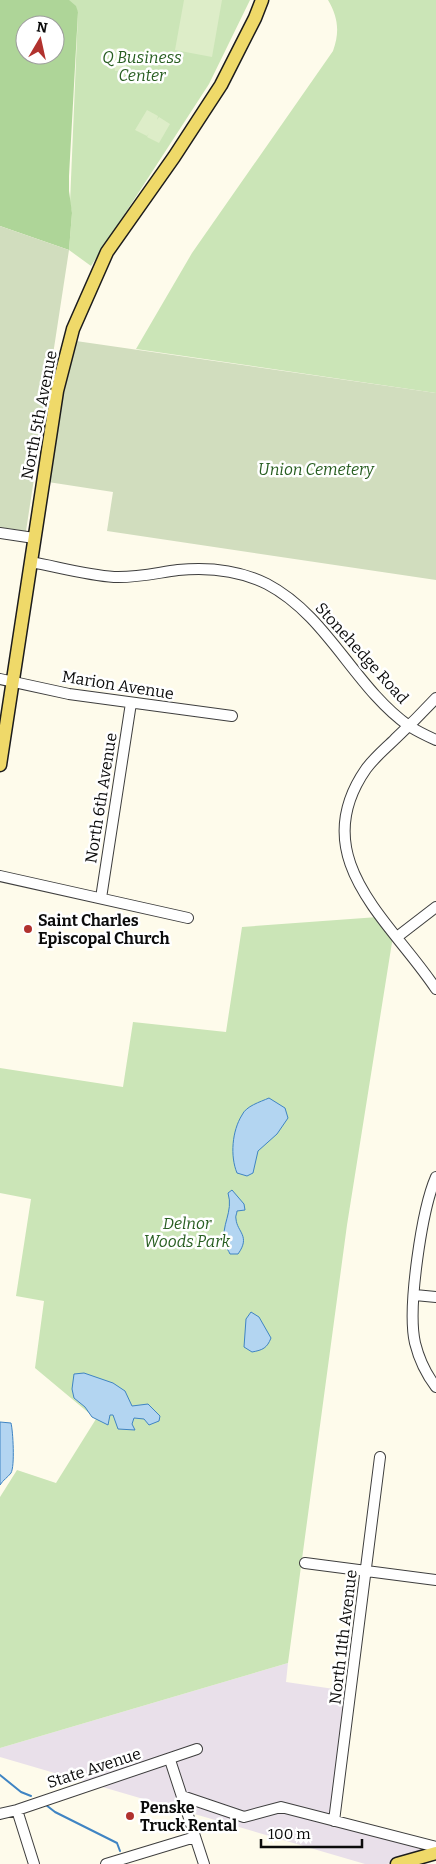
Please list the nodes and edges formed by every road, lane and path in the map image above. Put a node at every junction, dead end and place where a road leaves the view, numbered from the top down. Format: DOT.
graph roads {
  1 [pos="262,0"];
  2 [pos="0,533"];
  3 [pos="34,538"];
  4 [pos="31,562"];
  5 [pos="0,679"];
  6 [pos="13,681"];
  7 [pos="436,698"];
  8 [pos="131,703"];
  9 [pos="232,716"];
  10 [pos="409,726"];
  11 [pos="436,740"];
  12 [pos="0,765"];
  13 [pos="0,876"];
  14 [pos="101,898"];
  15 [pos="436,907"];
  16 [pos="188,918"];
  17 [pos="397,937"];
  18 [pos="436,989"];
  19 [pos="436,1176"];
  20 [pos="415,1295"];
  21 [pos="436,1296"];
  22 [pos="436,1388"];
  23 [pos="380,1457"];
  24 [pos="306,1564"];
  25 [pos="366,1571"];
  26 [pos="436,1580"];
  27 [pos="197,1749"];
  28 [pos="170,1760"];
  29 [pos="182,1796"];
  30 [pos="17,1810"];
  31 [pos="0,1814"];
  32 [pos="334,1821"];
  33 [pos="195,1837"];
  34 [pos="436,1847"];
  35 [pos="436,1853"];
  36 [pos="113,1863"];
  37 [pos="34,1864"];
  38 [pos="204,1864"];
  39 [pos="397,1864"];
  1 -- 3 [label="main road, North 5th Avenue"];
  2 -- 3 [label="street"];
  3 -- 4 [label="main road, North 5th Avenue"];
  4 -- 6 [label="main road, North 5th Avenue"];
  4 -- 10 [label="street, Stonehedge Road"];
  5 -- 6 [label="street, Marion Avenue"];
  6 -- 8 [label="street, Marion Avenue"];
  6 -- 12 [label="main road, North 5th Avenue"];
  7 -- 10 [label="street"];
  8 -- 9 [label="street, Marion Avenue"];
  8 -- 14 [label="street, North 6th Avenue"];
  10 -- 11 [label="street, Stonehedge Road"];
  10 -- 17 [label="street"];
  13 -- 14 [label="street"];
  14 -- 16 [label="street"];
  15 -- 17 [label="street"];
  17 -- 18 [label="street"];
  19 -- 20 [label="street"];
  20 -- 21 [label="street"];
  20 -- 22 [label="street"];
  23 -- 25 [label="street, North 11th Avenue"];
  24 -- 25 [label="street"];
  25 -- 26 [label="street"];
  25 -- 32 [label="street, North 11th Avenue"];
  27 -- 28 [label="street, State Avenue"];
  28 -- 29 [label="street"];
  28 -- 30 [label="street, State Avenue"];
  29 -- 32 [label="street"];
  29 -- 33 [label="street"];
  30 -- 31 [label="street, State Avenue"];
  30 -- 37 [label="street"];
  32 -- 34 [label="street"];
  33 -- 36 [label="street"];
  33 -- 38 [label="street"];
  35 -- 39 [label="main road"];
}
